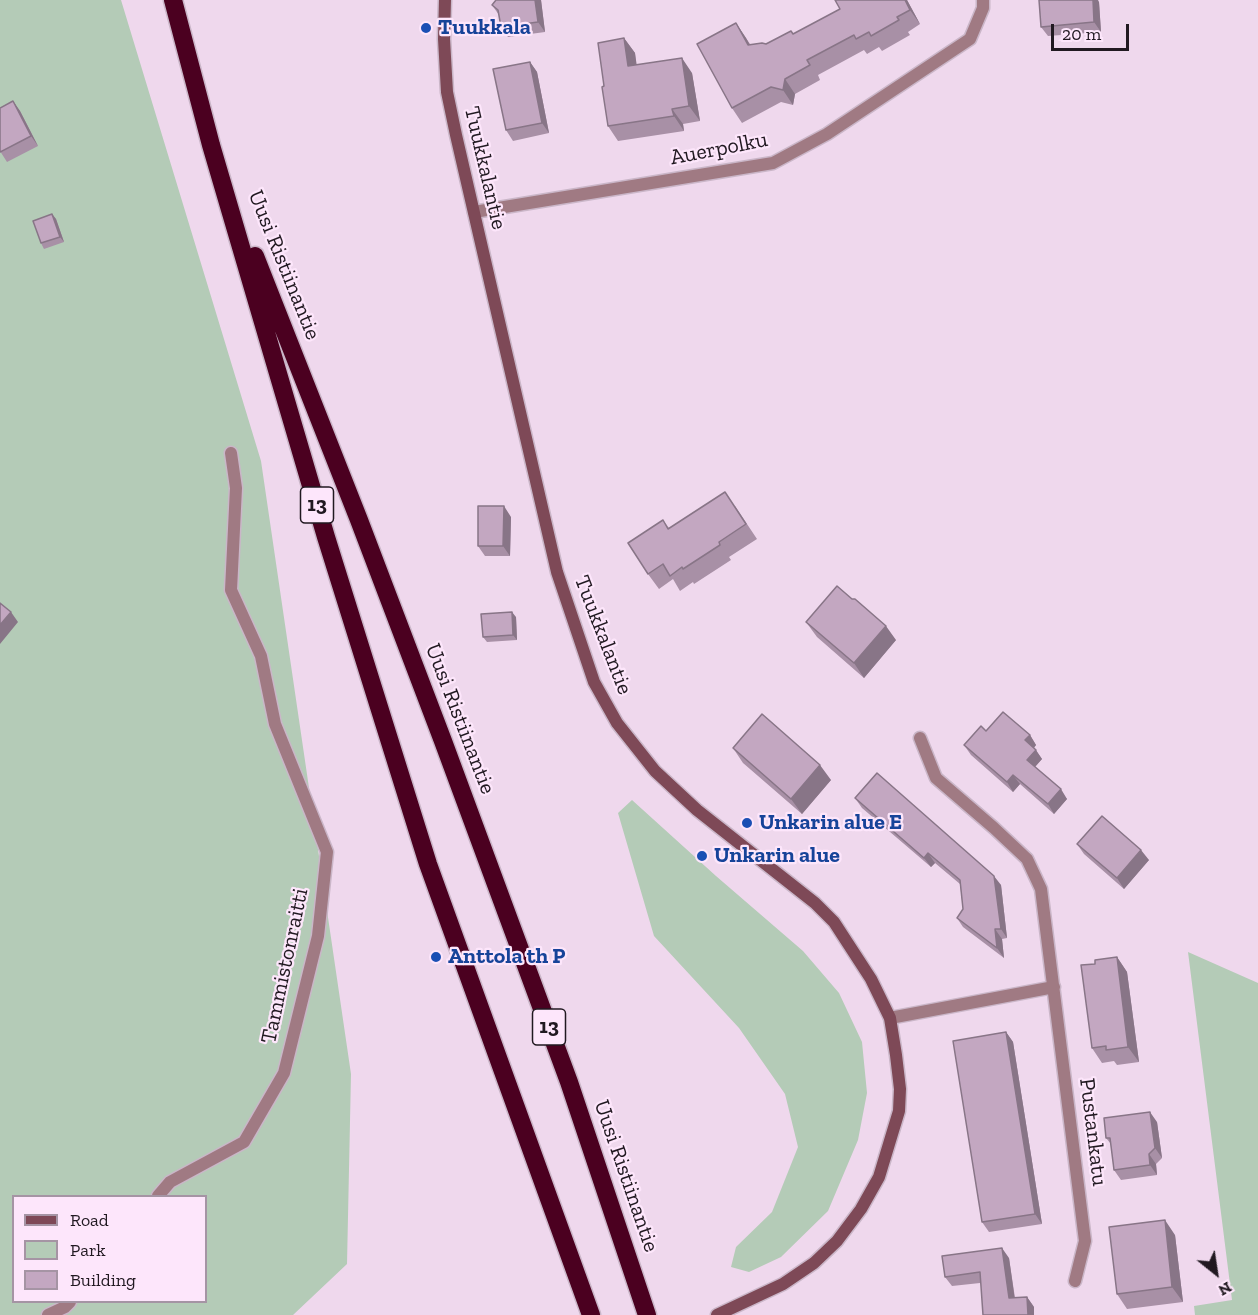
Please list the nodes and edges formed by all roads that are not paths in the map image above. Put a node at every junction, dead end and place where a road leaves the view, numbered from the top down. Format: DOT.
graph roads {
  1 [pos="173,0"];
  2 [pos="445,0"];
  3 [pos="983,0"];
  4 [pos="211,145"];
  5 [pos="474,212"];
  6 [pos="231,453"];
  7 [pos="920,738"];
  8 [pos="1054,987"];
  9 [pos="890,1018"];
  10 [pos="160,1195"];
  11 [pos="1075,1281"];
  12 [pos="69,1303"];
  13 [pos="48,1315"];
  14 [pos="591,1315"];
  15 [pos="647,1315"];
  16 [pos="717,1315"];
  1 -- 4 [label="highway, Uusi Ristiinantie / 13"];
  2 -- 5 [label="street, Tuukkalantie"];
  3 -- 5 [label="street, Auerpolku"];
  4 -- 14 [label="highway, Uusi Ristiinantie / 13"];
  4 -- 15 [label="highway, Uusi Ristiinantie / 13"];
  5 -- 9 [label="street, Tuukkalantie"];
  6 -- 10 [label="street, Tammistonraitti"];
  7 -- 8 [label="street, Pustankatu"];
  8 -- 9 [label="street"];
  8 -- 11 [label="street, Pustankatu"];
  9 -- 16 [label="street, Tuukkalantie"];
  12 -- 13 [label="street"];
}
